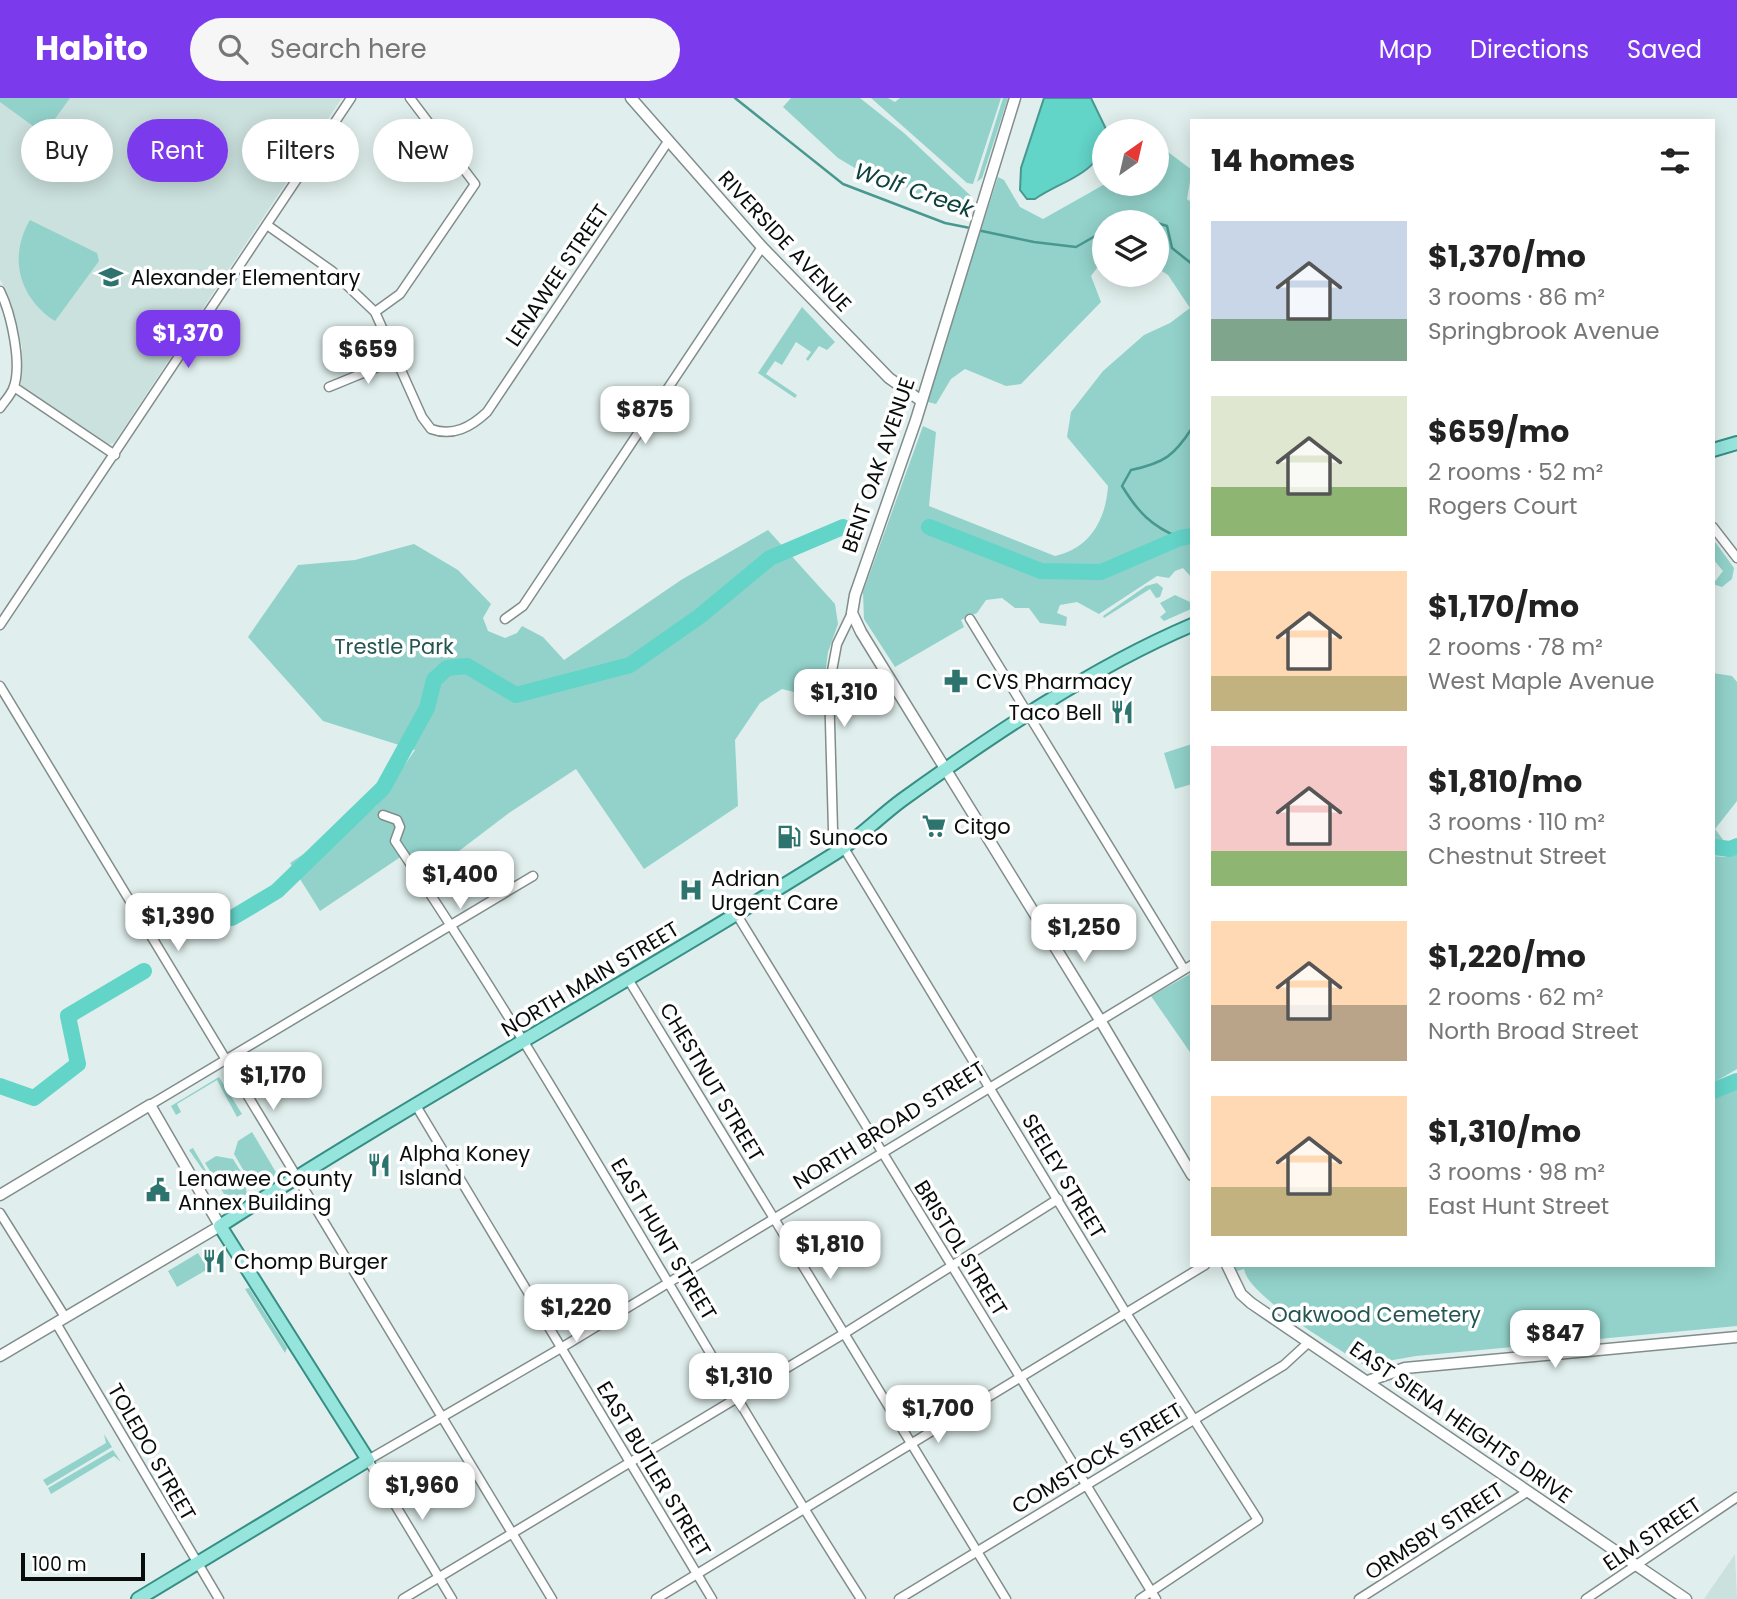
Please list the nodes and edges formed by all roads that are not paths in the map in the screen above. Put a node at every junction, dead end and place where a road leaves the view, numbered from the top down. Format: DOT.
graph roads {
  1 [pos="351,98"];
  2 [pos="410,98"];
  3 [pos="631,98"];
  4 [pos="1015,98"];
  5 [pos="667,143"];
  6 [pos="267,225"];
  7 [pos="762,247"];
  8 [pos="0,291"];
  9 [pos="376,312"];
  10 [pos="395,359"];
  11 [pos="14,387"];
  12 [pos="329,387"];
  13 [pos="920,400"];
  14 [pos="0,408"];
  15 [pos="1737,443"];
  16 [pos="1715,449"];
  17 [pos="115,456"];
  18 [pos="1715,530"];
  19 [pos="1737,558"];
  20 [pos="852,613"];
  21 [pos="505,619"];
  22 [pos="970,619"];
  23 [pos="0,625"];
  24 [pos="1190,626"];
  25 [pos="0,686"];
  26 [pos="1029,716"];
  27 [pos="946,770"];
  28 [pos="383,815"];
  29 [pos="844,848"];
  30 [pos="533,876"];
  31 [pos="737,915"];
  32 [pos="451,924"];
  33 [pos="1188,967"];
  34 [pos="628,979"];
  35 [pos="1100,1020"];
  36 [pos="524,1041"];
  37 [pos="227,1060"];
  38 [pos="989,1086"];
  39 [pos="415,1104"];
  40 [pos="150,1105"];
  41 [pos="881,1152"];
  42 [pos="1190,1172"];
  43 [pos="295,1178"];
  44 [pos="0,1195"];
  45 [pos="1058,1199"];
  46 [pos="0,1213"];
  47 [pos="774,1219"];
  48 [pos="220,1226"];
  49 [pos="952,1266"];
  50 [pos="1202,1267"];
  51 [pos="1228,1267"];
  52 [pos="669,1281"];
  53 [pos="1126,1312"];
  54 [pos="60,1320"];
  55 [pos="845,1333"];
  56 [pos="1737,1337"];
  57 [pos="1309,1342"];
  58 [pos="561,1348"];
  59 [pos="0,1356"];
  60 [pos="1021,1378"];
  61 [pos="1368,1381"];
  62 [pos="736,1397"];
  63 [pos="441,1418"];
  64 [pos="1194,1420"];
  65 [pos="912,1444"];
  66 [pos="368,1460"];
  67 [pos="628,1461"];
  68 [pos="1087,1484"];
  69 [pos="1527,1492"];
  70 [pos="1737,1497"];
  71 [pos="804,1509"];
  72 [pos="511,1534"];
  73 [pos="977,1551"];
  74 [pos="197,1563"];
  75 [pos="1636,1565"];
  76 [pos="697,1575"];
  77 [pos="439,1577"];
  78 [pos="1154,1596"];
  79 [pos="138,1599"];
  80 [pos="219,1599"];
  81 [pos="403,1599"];
  82 [pos="452,1599"];
  83 [pos="552,1599"];
  84 [pos="656,1599"];
  85 [pos="712,1599"];
  86 [pos="861,1599"];
  87 [pos="899,1599"];
  88 [pos="1006,1599"];
  89 [pos="1140,1599"];
  90 [pos="1359,1599"];
  91 [pos="1586,1599"];
  92 [pos="1686,1599"];
  1 -- 6 [label="street"];
  2 -- 9 [label="street"];
  3 -- 5 [label="street, RIVERSIDE AVENUE"];
  4 -- 13 [label="street, BENT OAK AVENUE"];
  5 -- 7 [label="street, RIVERSIDE AVENUE"];
  5 -- 10 [label="street, LENAWEE STREET"];
  6 -- 9 [label="street"];
  6 -- 17 [label="street"];
  7 -- 13 [label="street, RIVERSIDE AVENUE"];
  7 -- 21 [label="street"];
  8 -- 11 [label="street"];
  9 -- 10 [label="street"];
  10 -- 12 [label="street"];
  11 -- 14 [label="street"];
  11 -- 17 [label="street"];
  13 -- 20 [label="street, BENT OAK AVENUE"];
  15 -- 16 [label="main road"];
  17 -- 23 [label="street"];
  18 -- 19 [label="street"];
  20 -- 27 [label="street"];
  20 -- 29 [label="street, BENT OAK AVENUE"];
  22 -- 26 [label="street"];
  24 -- 26 [label="main road, NORTH MAIN STREET"];
  25 -- 37 [label="street"];
  26 -- 27 [label="main road, NORTH MAIN STREET"];
  26 -- 33 [label="street"];
  27 -- 29 [label="main road, NORTH MAIN STREET"];
  27 -- 35 [label="street"];
  28 -- 32 [label="street, EAST HUNT STREET"];
  29 -- 31 [label="main road, NORTH MAIN STREET"];
  29 -- 38 [label="street, SEELEY STREET"];
  30 -- 32 [label="street"];
  31 -- 34 [label="main road, NORTH MAIN STREET"];
  31 -- 41 [label="street, BRISTOL STREET"];
  32 -- 36 [label="street, EAST HUNT STREET"];
  32 -- 37 [label="street"];
  33 -- 35 [label="street, NORTH BROAD STREET"];
  34 -- 36 [label="main road, NORTH MAIN STREET"];
  34 -- 47 [label="street, CHESTNUT STREET"];
  35 -- 38 [label="street, NORTH BROAD STREET"];
  35 -- 42 [label="street"];
  36 -- 39 [label="main road, NORTH MAIN STREET"];
  36 -- 52 [label="street, EAST HUNT STREET"];
  37 -- 40 [label="street"];
  37 -- 43 [label="street"];
  38 -- 41 [label="street, NORTH BROAD STREET"];
  38 -- 45 [label="street, SEELEY STREET"];
  39 -- 43 [label="main road, NORTH MAIN STREET"];
  39 -- 58 [label="street, EAST BUTLER STREET"];
  40 -- 44 [label="street"];
  40 -- 48 [label="street"];
  41 -- 47 [label="street, NORTH BROAD STREET"];
  41 -- 49 [label="street, BRISTOL STREET"];
  43 -- 48 [label="main road, NORTH MAIN STREET"];
  43 -- 63 [label="street"];
  45 -- 49 [label="street"];
  45 -- 53 [label="street, SEELEY STREET"];
  46 -- 54 [label="street, TOLEDO STREET"];
  47 -- 52 [label="street, NORTH BROAD STREET"];
  47 -- 55 [label="street, CHESTNUT STREET"];
  48 -- 54 [label="street, NORTH MAIN STREET"];
  48 -- 66 [label="main road"];
  49 -- 55 [label="street"];
  49 -- 60 [label="street, BRISTOL STREET"];
  50 -- 53 [label="street"];
  51 -- 57 [label="street, EAST SIENA HEIGHTS DRIVE"];
  52 -- 58 [label="street, NORTH BROAD STREET"];
  52 -- 62 [label="street, EAST HUNT STREET"];
  53 -- 60 [label="street"];
  53 -- 64 [label="street, SEELEY STREET"];
  54 -- 59 [label="street, NORTH MAIN STREET"];
  54 -- 74 [label="street, TOLEDO STREET"];
  55 -- 62 [label="street"];
  55 -- 65 [label="street, CHESTNUT STREET"];
  56 -- 61 [label="street"];
  57 -- 61 [label="street, EAST SIENA HEIGHTS DRIVE"];
  57 -- 64 [label="street, COMSTOCK STREET"];
  58 -- 63 [label="street, NORTH BROAD STREET"];
  58 -- 67 [label="street, EAST BUTLER STREET"];
  60 -- 65 [label="street"];
  60 -- 68 [label="street, BRISTOL STREET"];
  61 -- 69 [label="street, EAST SIENA HEIGHTS DRIVE"];
  62 -- 67 [label="street"];
  62 -- 71 [label="street, EAST HUNT STREET"];
  63 -- 66 [label="street, NORTH BROAD STREET"];
  63 -- 72 [label="street"];
  64 -- 68 [label="street, COMSTOCK STREET"];
  64 -- 78 [label="street, SEELEY STREET"];
  65 -- 71 [label="street"];
  65 -- 73 [label="street, CHESTNUT STREET"];
  66 -- 74 [label="main road, NORTH BROAD STREET"];
  66 -- 77 [label="street"];
  67 -- 72 [label="street"];
  67 -- 76 [label="street, EAST BUTLER STREET"];
  68 -- 73 [label="street, COMSTOCK STREET"];
  68 -- 78 [label="street, BRISTOL STREET"];
  69 -- 75 [label="street, EAST SIENA HEIGHTS DRIVE"];
  69 -- 90 [label="street, ORMSBY STREET"];
  70 -- 75 [label="street, ELM STREET"];
  71 -- 76 [label="street"];
  71 -- 86 [label="street, EAST HUNT STREET"];
  72 -- 77 [label="street"];
  72 -- 83 [label="street"];
  73 -- 87 [label="street, COMSTOCK STREET"];
  73 -- 88 [label="street, CHESTNUT STREET"];
  74 -- 79 [label="main road, NORTH BROAD STREET"];
  74 -- 80 [label="street, TOLEDO STREET"];
  75 -- 91 [label="street, ELM STREET"];
  75 -- 92 [label="street, EAST SIENA HEIGHTS DRIVE"];
  76 -- 84 [label="street"];
  76 -- 85 [label="street, EAST BUTLER STREET"];
  77 -- 81 [label="street"];
  77 -- 82 [label="street"];
  78 -- 89 [label="street"];
}
